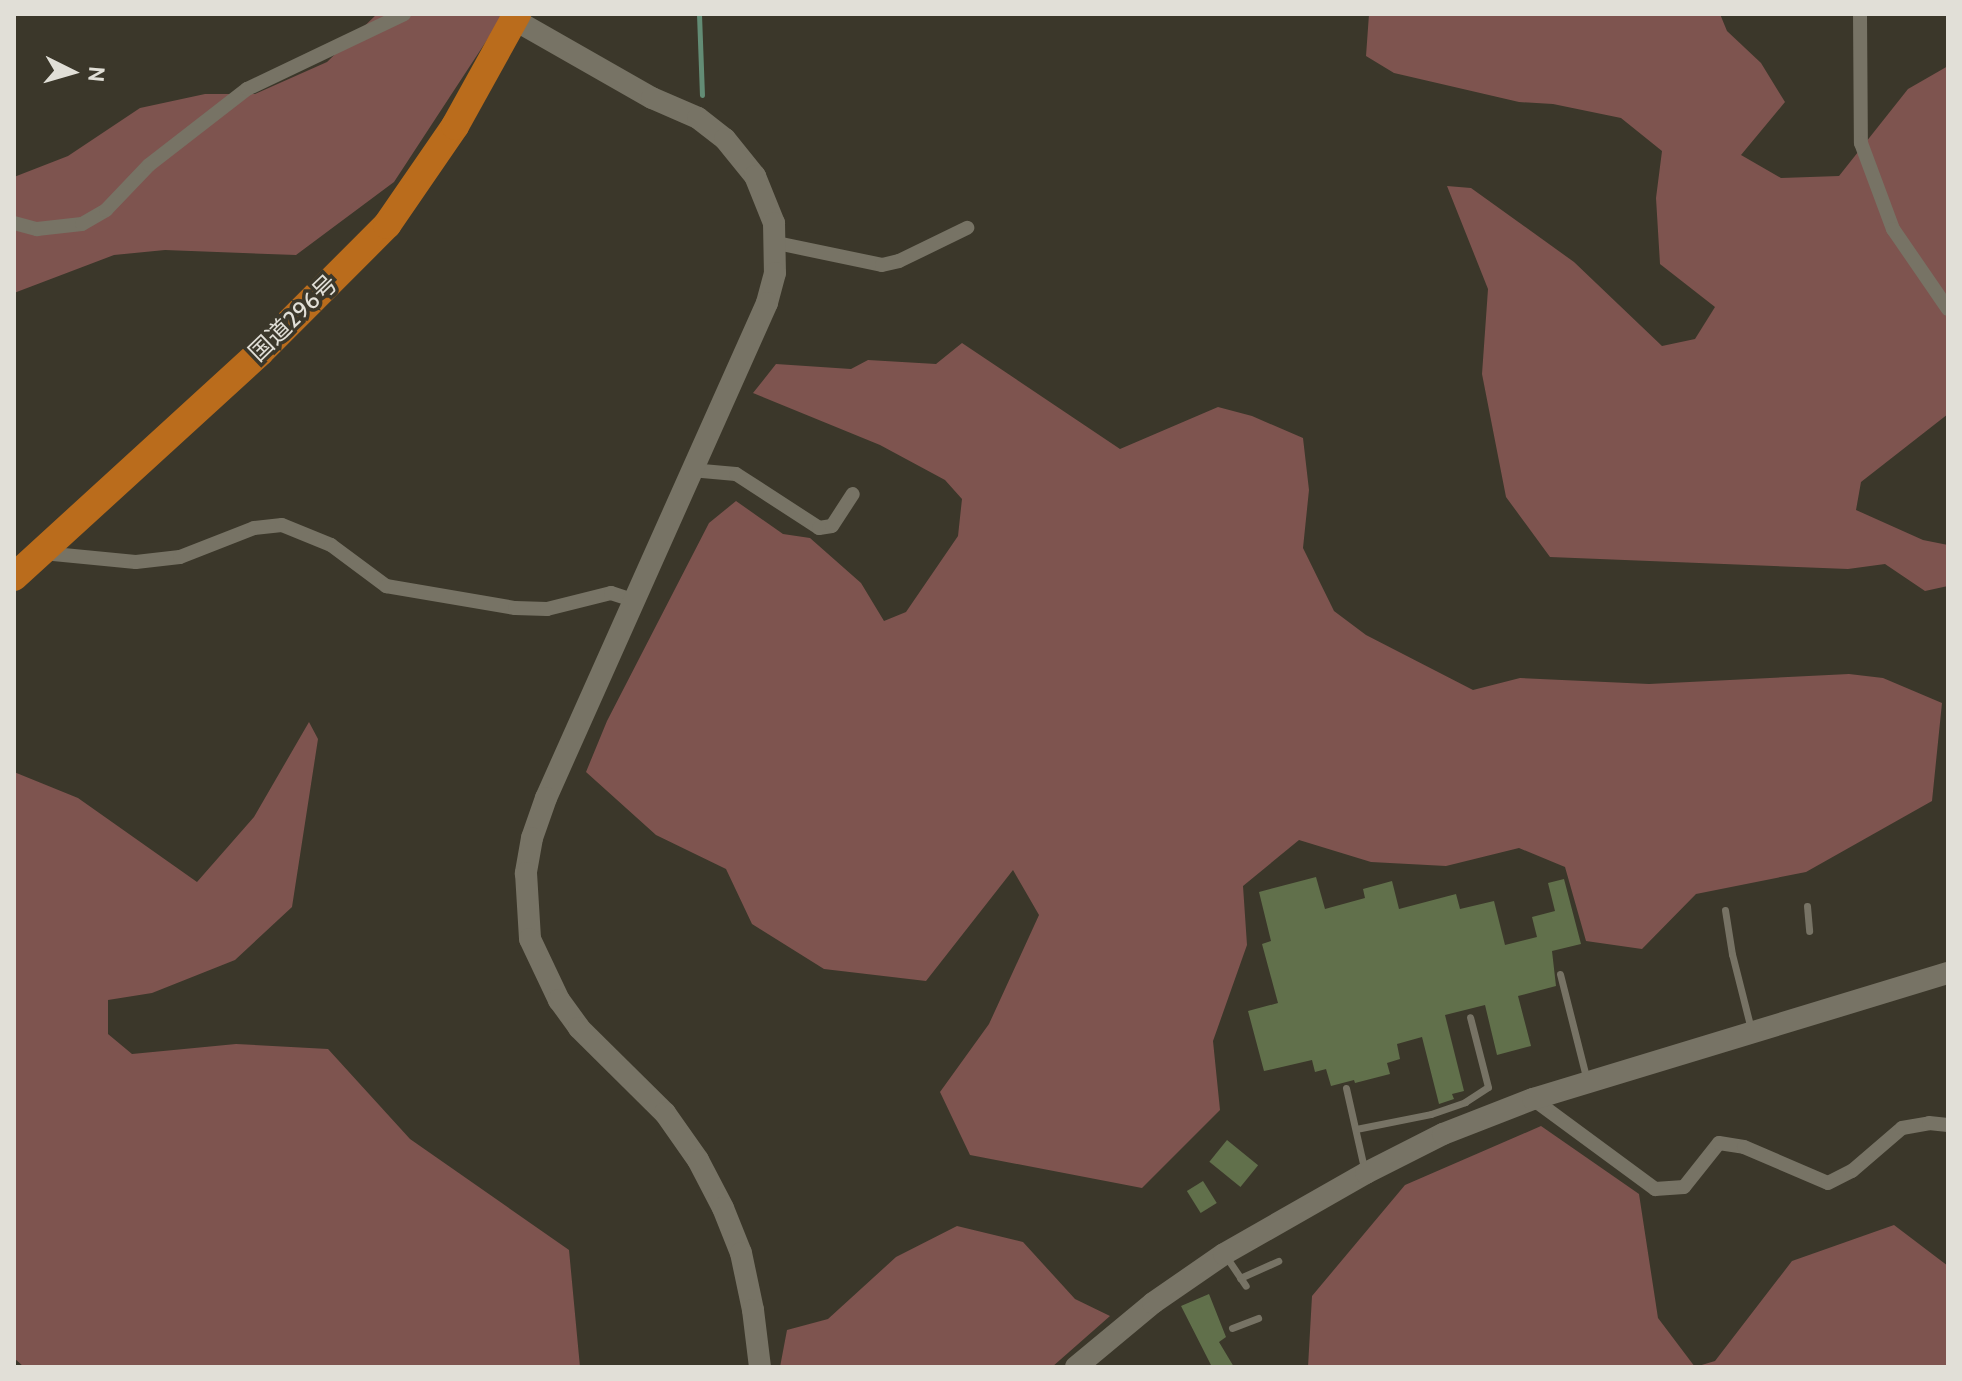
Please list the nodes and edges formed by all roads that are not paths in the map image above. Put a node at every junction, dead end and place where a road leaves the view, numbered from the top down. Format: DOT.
graph roads {
  1 [pos="404,14"];
  2 [pos="1860,14"];
  3 [pos="510,16"];
  4 [pos="14,223"];
  5 [pos="967,228"];
  6 [pos="777,243"];
  7 [pos="1948,309"];
  8 [pos="691,470"];
  9 [pos="853,494"];
  10 [pos="38,553"];
  11 [pos="14,577"];
  12 [pos="633,600"];
  13 [pos="1807,906"];
  14 [pos="1725,910"];
  15 [pos="1809,931"];
  16 [pos="1948,973"];
  17 [pos="1560,974"];
  18 [pos="1470,1017"];
  19 [pos="1752,1034"];
  20 [pos="1588,1083"];
  21 [pos="1346,1088"];
  22 [pos="1533,1099"];
  23 [pos="1948,1125"];
  24 [pos="1356,1129"];
  25 [pos="1366,1173"];
  26 [pos="1224,1254"];
  27 [pos="1278,1261"];
  28 [pos="1240,1278"];
  29 [pos="1246,1286"];
  30 [pos="1258,1318"];
  31 [pos="1232,1328"];
  32 [pos="760,1367"];
  33 [pos="1076,1367"];
  1 -- 4 [label="street"];
  2 -- 7 [label="street"];
  3 -- 6 [label="street"];
  3 -- 10 [label="highway, 国道296号"];
  5 -- 6 [label="street"];
  6 -- 8 [label="street"];
  8 -- 9 [label="street"];
  8 -- 12 [label="street"];
  10 -- 11 [label="highway, 国道296号"];
  10 -- 12 [label="street"];
  12 -- 32 [label="street"];
  13 -- 15 [label="lane"];
  14 -- 19 [label="lane"];
  16 -- 19 [label="street"];
  17 -- 20 [label="lane"];
  18 -- 24 [label="lane"];
  19 -- 20 [label="street"];
  20 -- 22 [label="street"];
  21 -- 24 [label="lane"];
  22 -- 23 [label="street"];
  22 -- 25 [label="street"];
  24 -- 25 [label="lane"];
  25 -- 26 [label="street"];
  26 -- 28 [label="lane"];
  26 -- 33 [label="street"];
  27 -- 28 [label="lane"];
  28 -- 29 [label="lane"];
  30 -- 31 [label="lane"];
}
